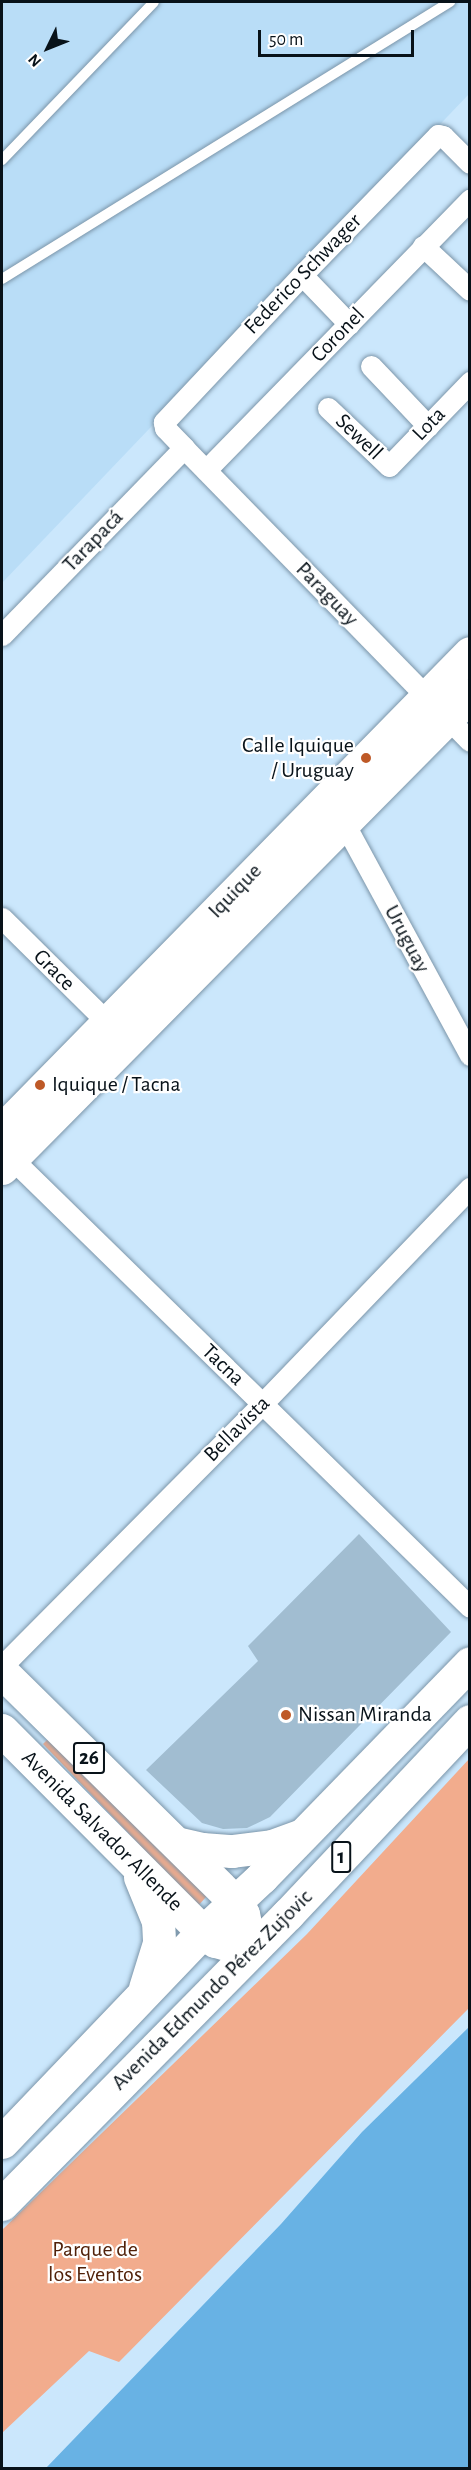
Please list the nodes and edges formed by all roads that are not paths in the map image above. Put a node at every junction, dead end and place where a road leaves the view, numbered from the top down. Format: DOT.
graph roads {
  1 [pos="154,2"];
  2 [pos="450,2"];
  3 [pos="2,160"];
  4 [pos="470,163"];
  5 [pos="470,199"];
  6 [pos="423,246"];
  7 [pos="302,275"];
  8 [pos="2,279"];
  9 [pos="470,290"];
  10 [pos="349,324"];
  11 [pos="371,366"];
  12 [pos="470,382"];
  13 [pos="328,408"];
  14 [pos="428,426"];
  15 [pos="184,448"];
  16 [pos="389,466"];
  17 [pos="206,470"];
  18 [pos="2,635"];
  19 [pos="470,653"];
  20 [pos="448,703"];
  21 [pos="470,741"];
  22 [pos="344,823"];
  23 [pos="2,918"];
  24 [pos="107,1022"];
  25 [pos="470,1055"];
  26 [pos="4,1151"];
  27 [pos="470,1188"];
  28 [pos="262,1404"];
  29 [pos="470,1607"];
  30 [pos="470,1663"];
  31 [pos="2,1666"];
  32 [pos="2,1672"];
  33 [pos="470,1721"];
  34 [pos="2,1730"];
  35 [pos="301,1835"];
  36 [pos="176,1843"];
  37 [pos="123,1851"];
  38 [pos="235,1902"];
  39 [pos="203,1932"];
  40 [pos="251,1951"];
  41 [pos="141,1996"];
  42 [pos="2,2142"];
  43 [pos="2,2204"];
  1 -- 3 [label="lane"];
  2 -- 8 [label="lane"];
  4 -- 7 [label="street, Federico Schwager"];
  5 -- 6 [label="street, Coronel"];
  6 -- 9 [label="street"];
  6 -- 10 [label="street, Coronel"];
  7 -- 10 [label="street"];
  7 -- 15 [label="street, Federico Schwager"];
  10 -- 17 [label="street, Coronel"];
  11 -- 14 [label="street"];
  12 -- 14 [label="street, Lota"];
  13 -- 16 [label="street, Sewell"];
  14 -- 16 [label="street, Lota"];
  15 -- 17 [label="street, Paraguay"];
  15 -- 18 [label="street, Tarapacá"];
  17 -- 20 [label="street, Paraguay"];
  19 -- 20 [label="main road, Iquique"];
  20 -- 21 [label="street, Paraguay"];
  20 -- 22 [label="main road, Iquique"];
  20 -- 24 [label="main road, Iquique"];
  22 -- 25 [label="street, Uruguay"];
  22 -- 26 [label="main road, Iquique"];
  23 -- 24 [label="street, Grace"];
  24 -- 26 [label="main road, Iquique"];
  26 -- 28 [label="street, Tacna"];
  27 -- 28 [label="street, Bellavista"];
  28 -- 29 [label="street, Tacna"];
  28 -- 31 [label="street, Bellavista"];
  30 -- 35 [label="main road, Avenida Edmundo Pérez Zujovic / 1"];
  32 -- 36 [label="main road, Avenida Salvador Allende / 26"];
  33 -- 40 [label="main road, Avenida Edmundo Pérez Zujovic / 1"];
  34 -- 37 [label="main road, Avenida Salvador Allende / 26"];
  35 -- 36 [label="main road"];
  35 -- 38 [label="main road, Avenida Edmundo Pérez Zujovic / 1"];
  36 -- 38 [label="main road, Avenida Salvador Allende / 26"];
  37 -- 39 [label="main road, Avenida Salvador Allende / 26"];
  37 -- 41 [label="main road"];
  38 -- 39 [label="main road, Avenida Edmundo Pérez Zujovic / 1"];
  38 -- 40 [label="main road"];
  39 -- 40 [label="main road, Avenida Salvador Allende"];
  39 -- 41 [label="main road, Avenida Edmundo Pérez Zujovic / 1"];
  40 -- 43 [label="main road, Avenida Edmundo Pérez Zujovic / 1"];
  41 -- 42 [label="main road, Avenida Edmundo Pérez Zujovic / 1"];
}
